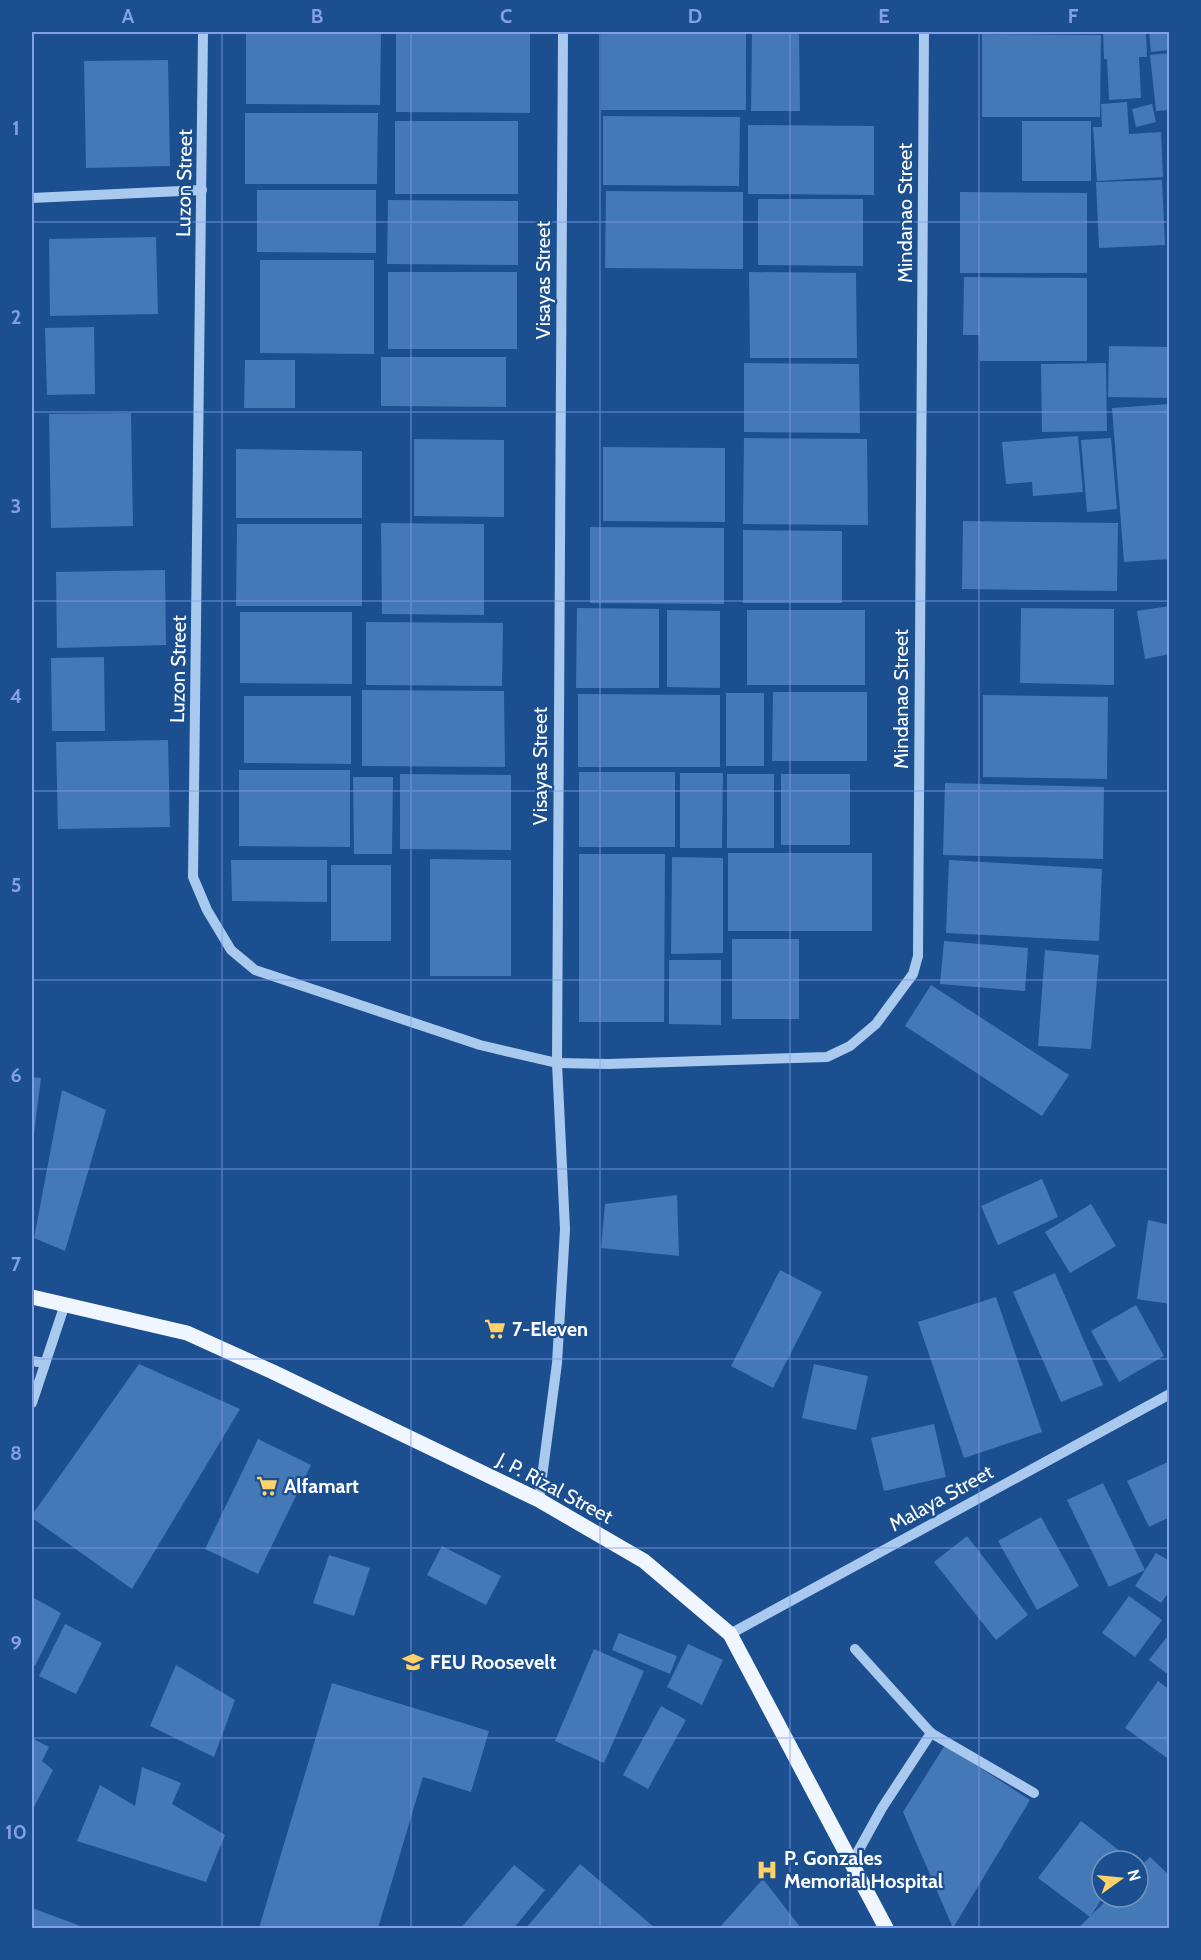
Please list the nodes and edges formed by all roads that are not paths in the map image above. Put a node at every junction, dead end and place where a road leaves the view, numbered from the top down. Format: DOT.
graph roads {
  1 [pos="203,32"];
  2 [pos="563,32"];
  3 [pos="924,32"];
  4 [pos="202,190"];
  5 [pos="32,198"];
  6 [pos="557,1063"];
  7 [pos="32,1297"];
  8 [pos="65,1304"];
  9 [pos="32,1361"];
  10 [pos="45,1363"];
  11 [pos="1170,1394"];
  12 [pos="32,1403"];
  13 [pos="539,1500"];
  14 [pos="730,1634"];
  15 [pos="855,1649"];
  16 [pos="931,1733"];
  17 [pos="1034,1793"];
  18 [pos="851,1864"];
  19 [pos="886,1929"];
  1 -- 4 [label="street, Luzon Street"];
  2 -- 6 [label="street, Visayas Street"];
  3 -- 6 [label="street, Mindanao Street"];
  4 -- 5 [label="street"];
  4 -- 6 [label="street, Luzon Street"];
  6 -- 13 [label="street, Visayas Street"];
  7 -- 8 [label="main road, J. P. Rizal Street"];
  8 -- 10 [label="street"];
  8 -- 13 [label="main road, J. P. Rizal Street"];
  9 -- 10 [label="street"];
  10 -- 12 [label="street"];
  11 -- 14 [label="street, Malaya Street"];
  13 -- 14 [label="main road, J. P. Rizal Street"];
  14 -- 18 [label="main road, J. P. Rizal Street"];
  15 -- 16 [label="street"];
  16 -- 17 [label="street"];
  16 -- 18 [label="street"];
  18 -- 19 [label="main road, J. P. Rizal Street"];
}
